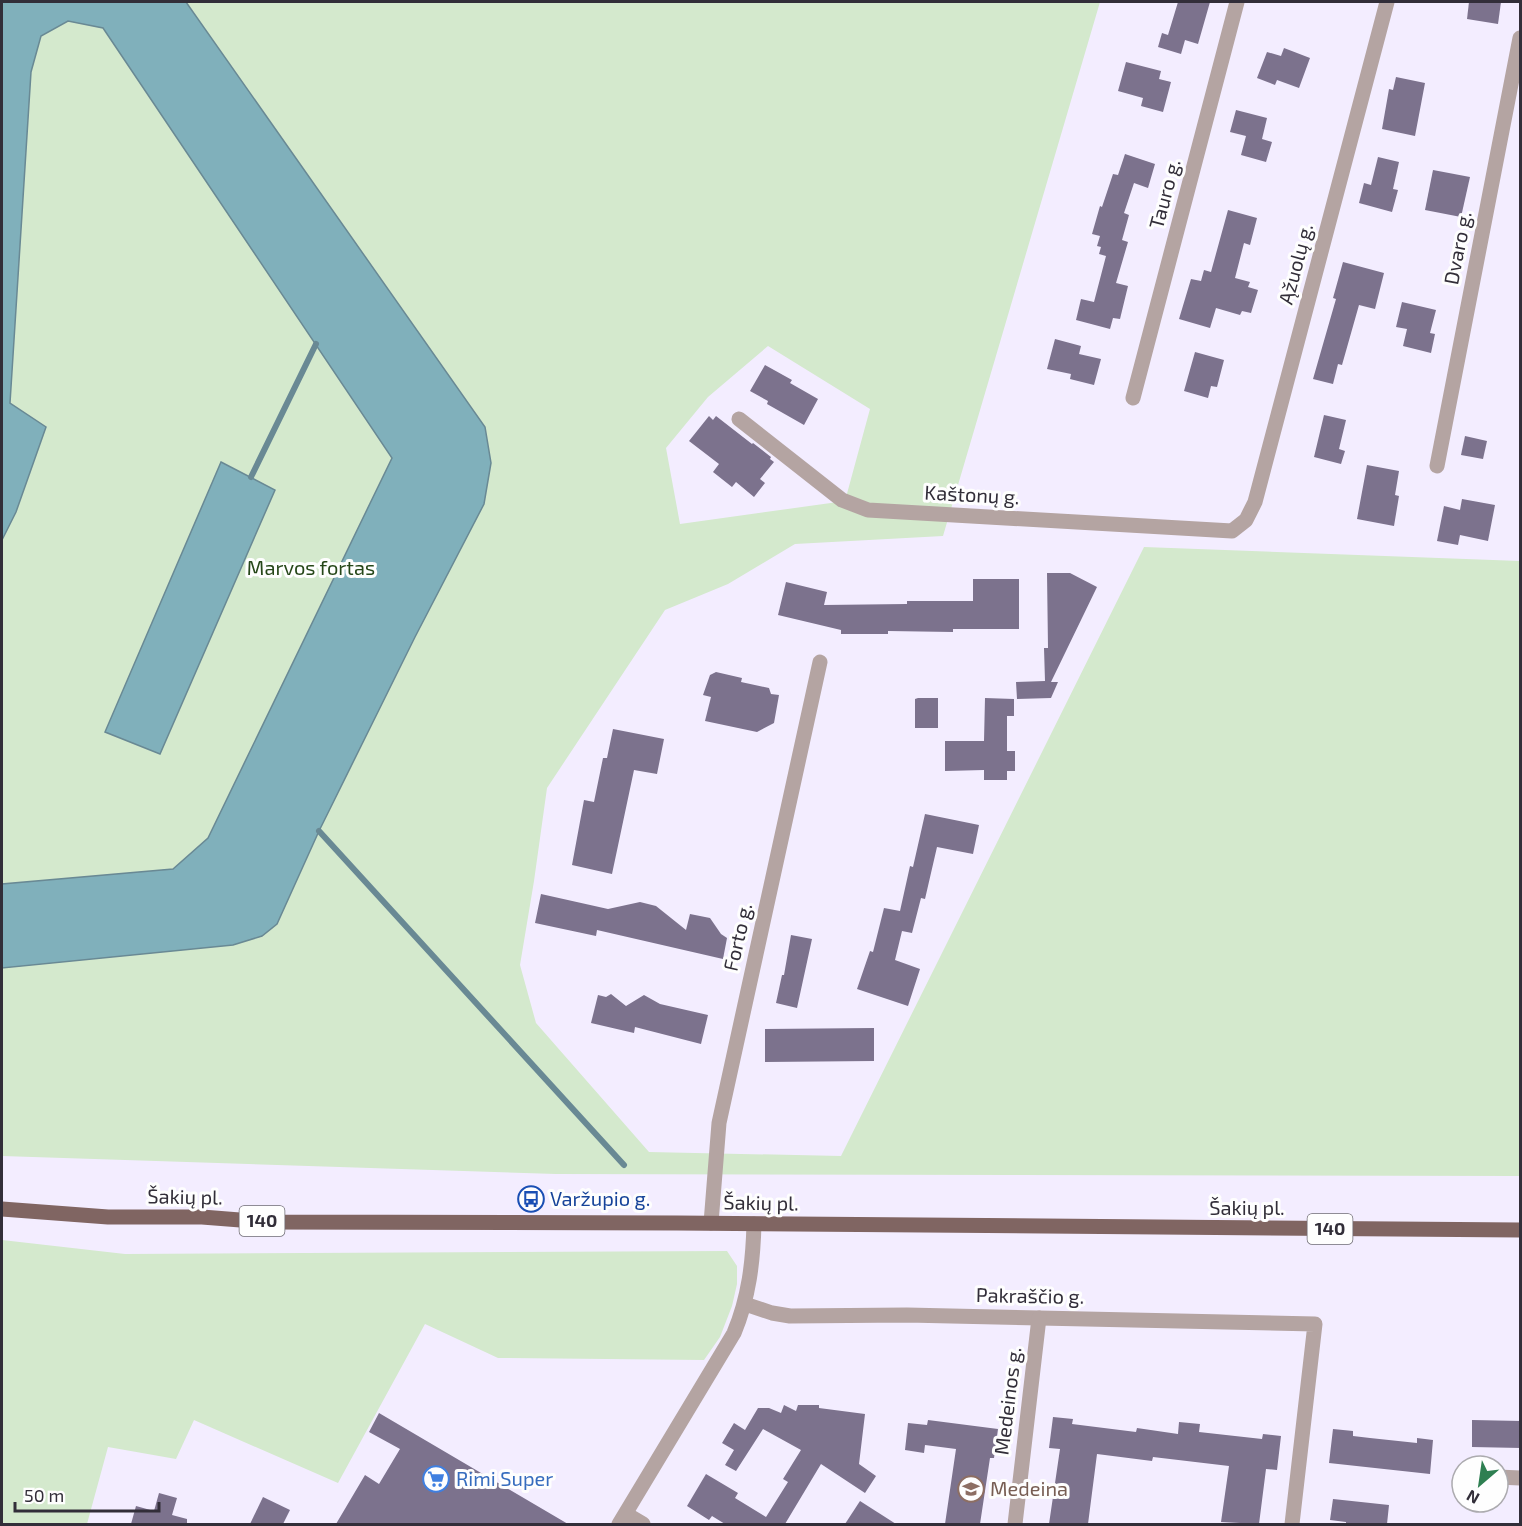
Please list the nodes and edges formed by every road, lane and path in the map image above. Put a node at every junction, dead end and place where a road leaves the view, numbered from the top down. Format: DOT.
graph roads {
  1 [pos="1237,2"];
  2 [pos="1387,2"];
  3 [pos="1521,38"];
  4 [pos="1133,398"];
  5 [pos="739,419"];
  6 [pos="1437,466"];
  7 [pos="1232,531"];
  8 [pos="819,662"];
  9 [pos="2,1209"];
  10 [pos="711,1223"];
  11 [pos="754,1224"];
  12 [pos="1521,1230"];
  13 [pos="745,1304"];
  14 [pos="1039,1318"];
  15 [pos="622,1519"];
  16 [pos="644,1524"];
  17 [pos="1015,1524"];
  18 [pos="1292,1524"];
  1 -- 4 [label="street, Tauro g."];
  2 -- 7 [label="street, Ąžuolų g."];
  3 -- 6 [label="street, Dvaro g."];
  5 -- 7 [label="street, Kaštonų g."];
  8 -- 10 [label="street, Forto g."];
  9 -- 10 [label="main road, Šakių pl. / 140"];
  10 -- 11 [label="main road, Šakių pl. / 140"];
  11 -- 12 [label="main road, Šakių pl. / 140"];
  11 -- 13 [label="street"];
  13 -- 14 [label="street, Pakraščio g."];
  13 -- 15 [label="street"];
  14 -- 17 [label="street, Medeinos g."];
  14 -- 18 [label="street, Pakraščio g."];
  15 -- 16 [label="street"];
}
